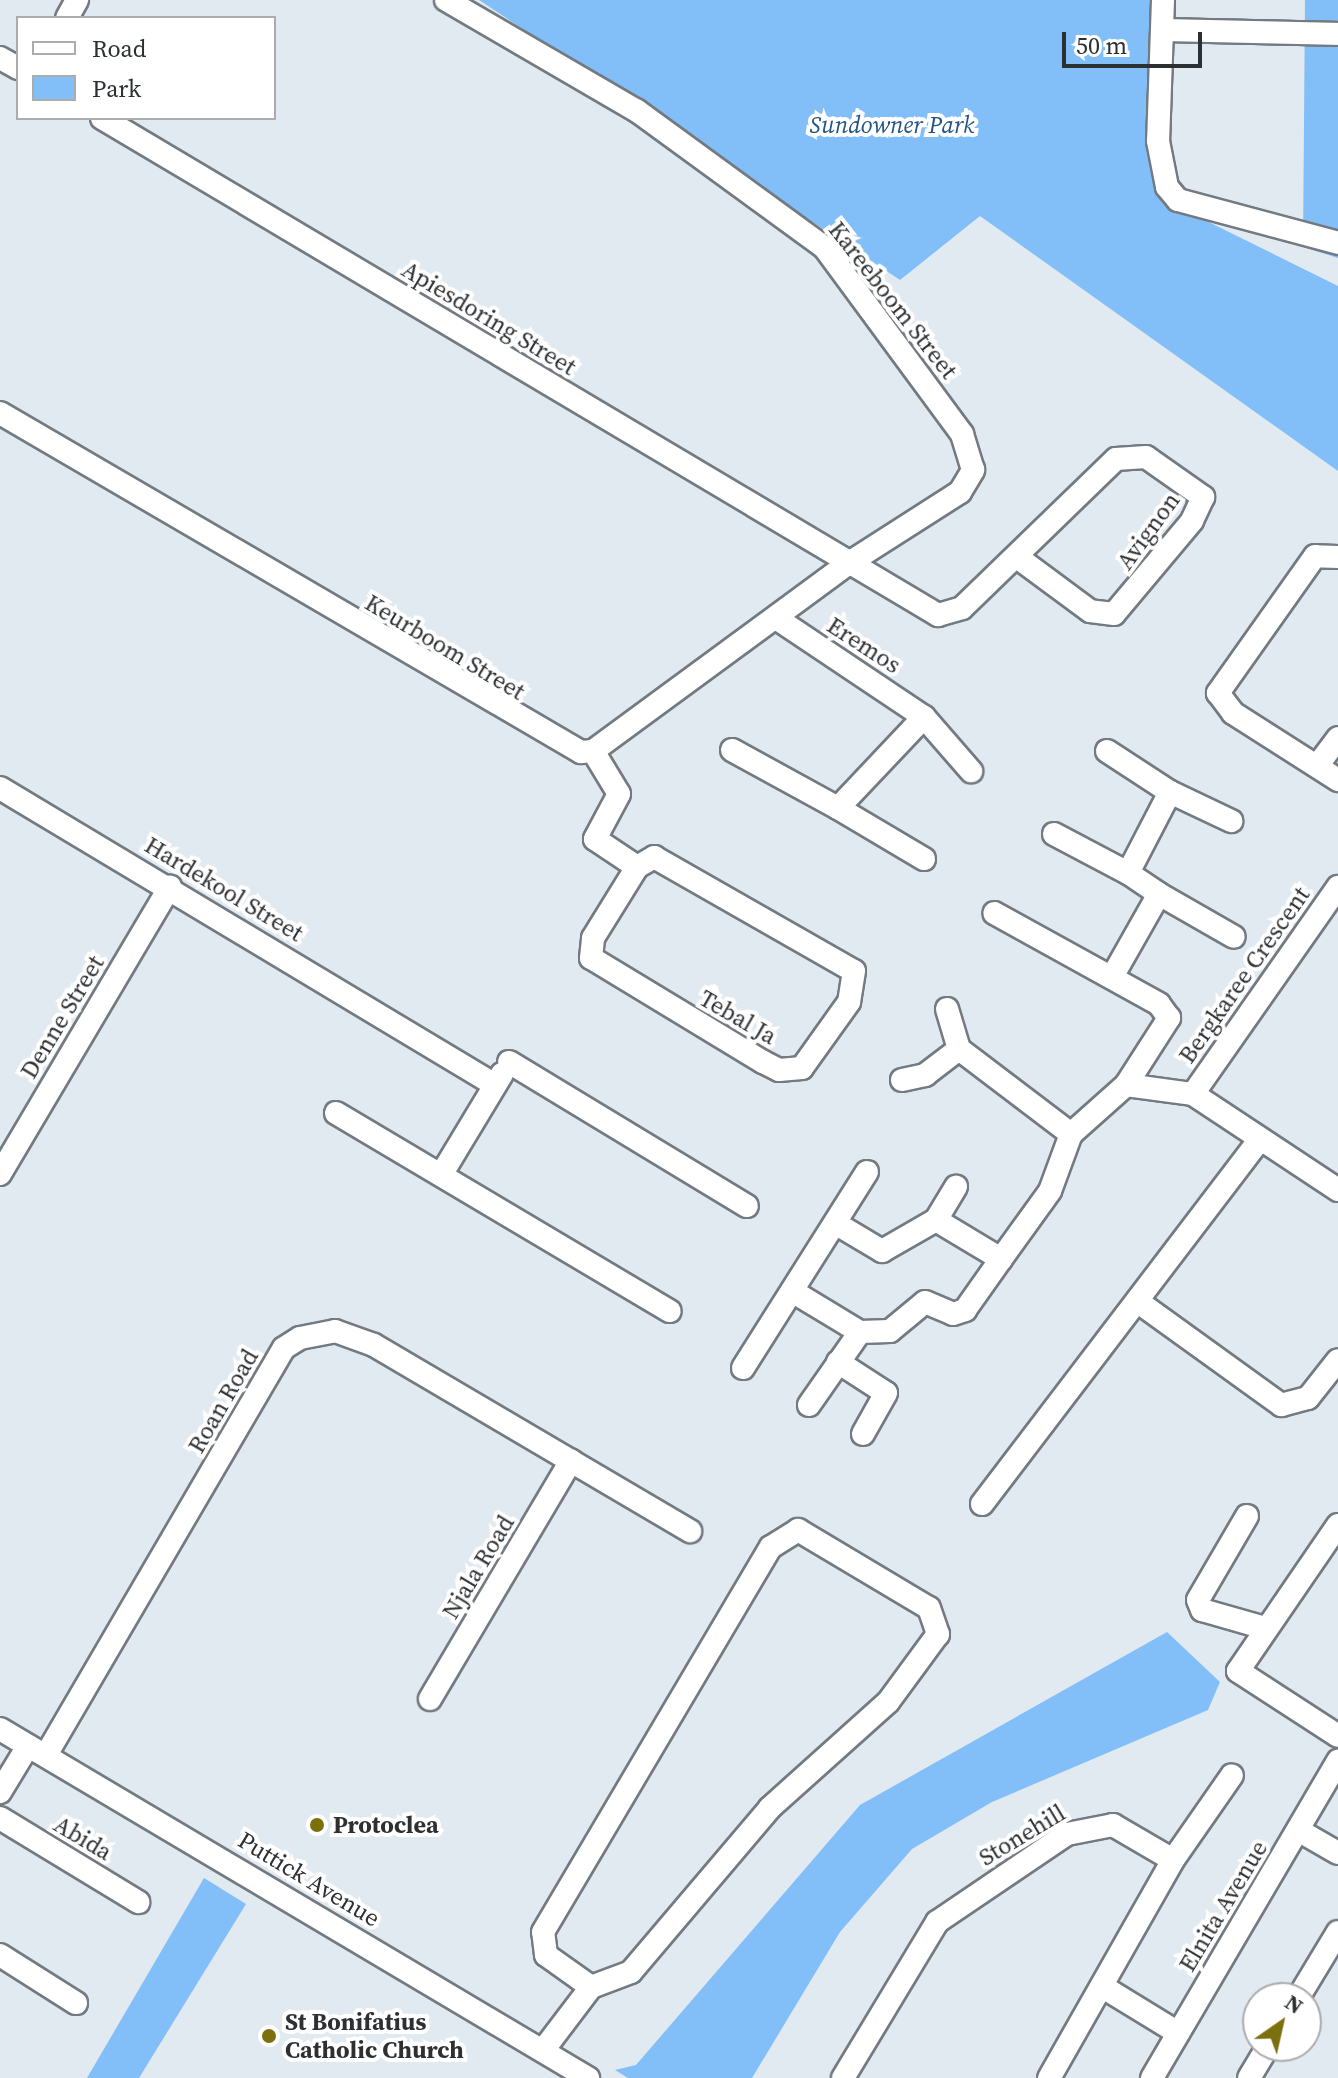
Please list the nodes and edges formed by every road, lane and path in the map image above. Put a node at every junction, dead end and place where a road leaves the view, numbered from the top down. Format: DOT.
graph roads {
  1 [pos="446,0"];
  2 [pos="1163,0"];
  3 [pos="1164,30"];
  4 [pos="1338,34"];
  5 [pos="105,120"];
  6 [pos="1338,243"];
  7 [pos="0,413"];
  8 [pos="1017,557"];
  9 [pos="1338,557"];
  10 [pos="849,563"];
  11 [pos="776,618"];
  12 [pos="924,717"];
  13 [pos="1338,738"];
  14 [pos="732,750"];
  15 [pos="593,751"];
  16 [pos="1107,751"];
  17 [pos="1317,766"];
  18 [pos="971,771"];
  19 [pos="1338,780"];
  20 [pos="0,788"];
  21 [pos="1170,792"];
  22 [pos="838,808"];
  23 [pos="1231,821"];
  24 [pos="1054,834"];
  25 [pos="924,859"];
  26 [pos="637,867"];
  27 [pos="1128,873"];
  28 [pos="170,887"];
  29 [pos="1338,887"];
  30 [pos="1159,894"];
  31 [pos="994,913"];
  32 [pos="1234,937"];
  33 [pos="1112,977"];
  34 [pos="947,1009"];
  35 [pos="959,1049"];
  36 [pos="902,1080"];
  37 [pos="495,1085"];
  38 [pos="1126,1085"];
  39 [pos="1193,1094"];
  40 [pos="336,1113"];
  41 [pos="1071,1134"];
  42 [pos="1259,1140"];
  43 [pos="867,1172"];
  44 [pos="0,1174"];
  45 [pos="441,1175"];
  46 [pos="956,1187"];
  47 [pos="1338,1190"];
  48 [pos="747,1206"];
  49 [pos="936,1220"];
  50 [pos="835,1223"];
  51 [pos="1001,1259"];
  52 [pos="792,1291"];
  53 [pos="1137,1301"];
  54 [pos="670,1311"];
  55 [pos="860,1332"];
  56 [pos="1338,1360"];
  57 [pos="838,1362"];
  58 [pos="743,1368"];
  59 [pos="809,1405"];
  60 [pos="863,1434"];
  61 [pos="571,1461"];
  62 [pos="982,1504"];
  63 [pos="1247,1516"];
  64 [pos="1338,1525"];
  65 [pos="690,1531"];
  66 [pos="1265,1628"];
  67 [pos="430,1699"];
  68 [pos="0,1729"];
  69 [pos="1338,1736"];
  70 [pos="37,1750"];
  71 [pos="1338,1761"];
  72 [pos="1232,1775"];
  73 [pos="0,1792"];
  74 [pos="0,1818"];
  75 [pos="1298,1830"];
  76 [pos="1338,1853"];
  77 [pos="1173,1860"];
  78 [pos="138,1902"];
  79 [pos="1338,1932"];
  80 [pos="0,1955"];
  81 [pos="1308,1982"];
  82 [pos="591,1987"];
  83 [pos="1103,1987"];
  84 [pos="76,2003"];
  85 [pos="1178,2033"];
  86 [pos="544,2049"];
  87 [pos="588,2078"];
  88 [pos="843,2078"];
  89 [pos="1049,2078"];
  90 [pos="1152,2078"];
  1 -- 10 [label="street, Kareeboom Street"];
  2 -- 3 [label="street"];
  3 -- 4 [label="street"];
  3 -- 6 [label="street"];
  5 -- 10 [label="street, Apiesdoring Street"];
  7 -- 15 [label="street, Keurboom Street"];
  8 -- 8 [label="street, Avignon"];
  8 -- 10 [label="street, Avignon"];
  9 -- 17 [label="street"];
  10 -- 11 [label="street"];
  11 -- 12 [label="street, Eremos"];
  11 -- 15 [label="street"];
  12 -- 18 [label="street, Eremos"];
  12 -- 22 [label="street"];
  13 -- 17 [label="street"];
  14 -- 22 [label="street"];
  15 -- 26 [label="street"];
  16 -- 21 [label="street"];
  17 -- 19 [label="street"];
  20 -- 28 [label="street, Hardekool Street"];
  21 -- 23 [label="street"];
  21 -- 27 [label="street"];
  22 -- 25 [label="street"];
  24 -- 27 [label="street"];
  26 -- 26 [label="street, Tebal Ja"];
  27 -- 30 [label="street"];
  28 -- 37 [label="street, Hardekool Street"];
  28 -- 44 [label="street, Denne Street"];
  29 -- 39 [label="street, Bergkaree Crescent"];
  30 -- 32 [label="street"];
  30 -- 33 [label="street"];
  31 -- 33 [label="street"];
  33 -- 38 [label="street"];
  34 -- 35 [label="street"];
  35 -- 36 [label="street"];
  35 -- 41 [label="street"];
  37 -- 45 [label="street"];
  37 -- 48 [label="street"];
  38 -- 39 [label="street"];
  38 -- 41 [label="street"];
  39 -- 42 [label="street"];
  40 -- 45 [label="street"];
  41 -- 51 [label="street"];
  42 -- 47 [label="street"];
  42 -- 53 [label="street"];
  43 -- 50 [label="street"];
  45 -- 54 [label="street"];
  46 -- 49 [label="street"];
  49 -- 50 [label="street"];
  49 -- 51 [label="street"];
  50 -- 52 [label="street"];
  51 -- 55 [label="street"];
  52 -- 55 [label="street"];
  52 -- 58 [label="street"];
  53 -- 56 [label="street"];
  53 -- 62 [label="street"];
  55 -- 57 [label="street"];
  57 -- 59 [label="street"];
  57 -- 60 [label="street"];
  61 -- 65 [label="street, Roan Road"];
  61 -- 67 [label="street, Njala Road"];
  61 -- 70 [label="street, Roan Road"];
  63 -- 66 [label="street"];
  64 -- 66 [label="street"];
  66 -- 69 [label="street"];
  68 -- 70 [label="street, Puttick Avenue"];
  70 -- 73 [label="street"];
  70 -- 86 [label="street, Puttick Avenue"];
  71 -- 75 [label="street, Elnita Avenue"];
  72 -- 77 [label="street"];
  74 -- 78 [label="street, Abida"];
  75 -- 76 [label="street"];
  75 -- 85 [label="street, Elnita Avenue"];
  77 -- 83 [label="street"];
  77 -- 88 [label="street, Stonehill"];
  79 -- 81 [label="street"];
  80 -- 84 [label="street"];
  82 -- 82 [label="street"];
  82 -- 86 [label="street"];
  83 -- 85 [label="street"];
  83 -- 89 [label="street"];
  85 -- 90 [label="street, Elnita Avenue"];
  86 -- 87 [label="street, Puttick Avenue"];
}
